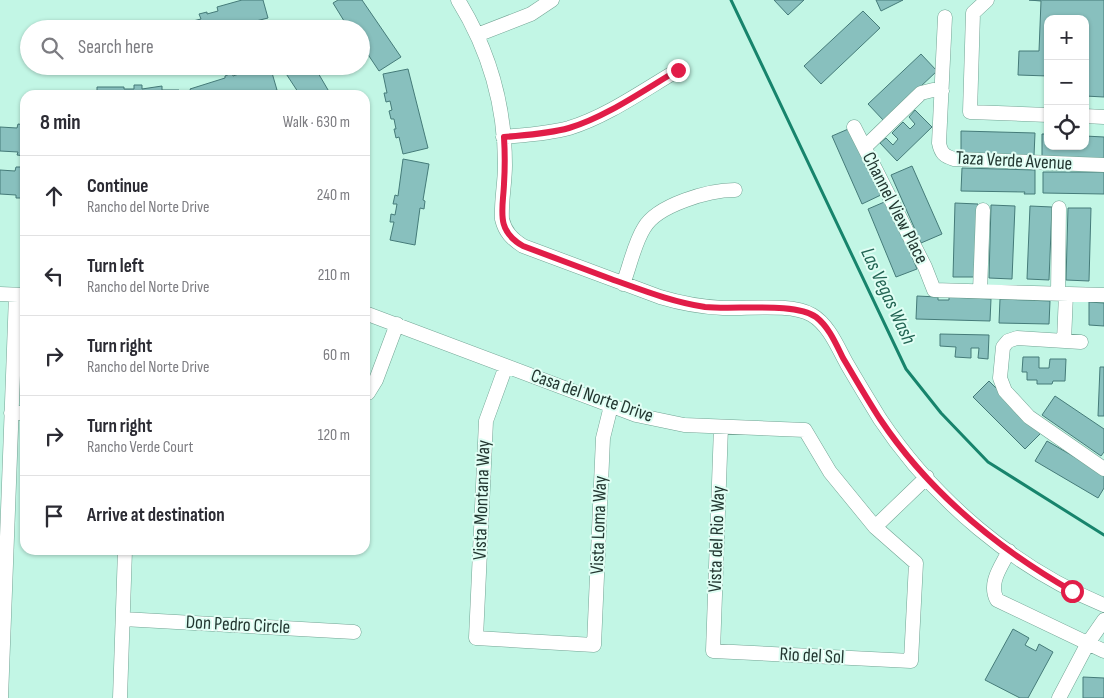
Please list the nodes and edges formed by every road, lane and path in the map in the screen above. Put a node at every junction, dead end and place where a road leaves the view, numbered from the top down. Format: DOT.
graph roads {
  1 [pos="458,0"];
  2 [pos="552,0"];
  3 [pos="988,0"];
  4 [pos="945,17"];
  5 [pos="477,35"];
  6 [pos="678,70"];
  7 [pos="942,92"];
  8 [pos="1044,115"];
  9 [pos="1089,116"];
  10 [pos="1104,117"];
  11 [pos="854,127"];
  12 [pos="504,137"];
  13 [pos="865,148"];
  14 [pos="1104,165"];
  15 [pos="735,190"];
  16 [pos="1059,208"];
  17 [pos="983,210"];
  18 [pos="623,284"];
  19 [pos="980,291"];
  20 [pos="0,294"];
  21 [pos="1062,294"];
  22 [pos="20,295"];
  23 [pos="1104,295"];
  24 [pos="370,314"];
  25 [pos="397,324"];
  26 [pos="1064,341"];
  27 [pos="1081,342"];
  28 [pos="506,366"];
  29 [pos="370,389"];
  30 [pos="611,406"];
  31 [pos="18,413"];
  32 [pos="721,427"];
  33 [pos="1104,469"];
  34 [pos="927,477"];
  35 [pos="875,527"];
  36 [pos="1009,551"];
  37 [pos="125,555"];
  38 [pos="1104,605"];
  39 [pos="123,619"];
  40 [pos="1104,620"];
  41 [pos="354,632"];
  42 [pos="1088,643"];
  43 [pos="594,645"];
  44 [pos="712,651"];
  45 [pos="1104,651"];
  46 [pos="911,661"];
  47 [pos="1,698"];
  48 [pos="120,698"];
  49 [pos="1059,698"];
  1 -- 5 [label="street"];
  2 -- 5 [label="street"];
  3 -- 8 [label="street"];
  4 -- 7 [label="street, Taza Verde Avenue"];
  5 -- 12 [label="street"];
  6 -- 12 [label="street"];
  7 -- 13 [label="street"];
  7 -- 14 [label="street, Taza Verde Avenue"];
  9 -- 10 [label="street"];
  11 -- 13 [label="street, Channel View Place"];
  12 -- 18 [label="street"];
  13 -- 19 [label="street, Channel View Place"];
  15 -- 18 [label="street"];
  16 -- 21 [label="street"];
  17 -- 19 [label="street"];
  18 -- 34 [label="street"];
  19 -- 21 [label="street"];
  20 -- 22 [label="street"];
  21 -- 23 [label="street"];
  21 -- 26 [label="street"];
  22 -- 31 [label="street"];
  24 -- 25 [label="street, Casa del Norte Drive"];
  25 -- 28 [label="street, Casa del Norte Drive"];
  25 -- 29 [label="street"];
  26 -- 27 [label="street"];
  26 -- 33 [label="street"];
  28 -- 30 [label="street, Casa del Norte Drive"];
  28 -- 43 [label="street, Vista Montana Way"];
  30 -- 32 [label="street, Casa del Norte Drive"];
  30 -- 43 [label="street, Vista Loma Way"];
  31 -- 47 [label="street"];
  32 -- 35 [label="street, Casa del Norte Drive"];
  32 -- 44 [label="street, Vista del Rio Way"];
  34 -- 35 [label="street"];
  34 -- 36 [label="street"];
  35 -- 46 [label="street, Casa del Norte Drive"];
  36 -- 38 [label="street"];
  36 -- 42 [label="street"];
  37 -- 39 [label="street"];
  39 -- 41 [label="street, Don Pedro Circle"];
  39 -- 48 [label="street"];
  40 -- 42 [label="street"];
  42 -- 45 [label="street"];
  42 -- 49 [label="street"];
  44 -- 46 [label="street, Rio del Sol"];
}
